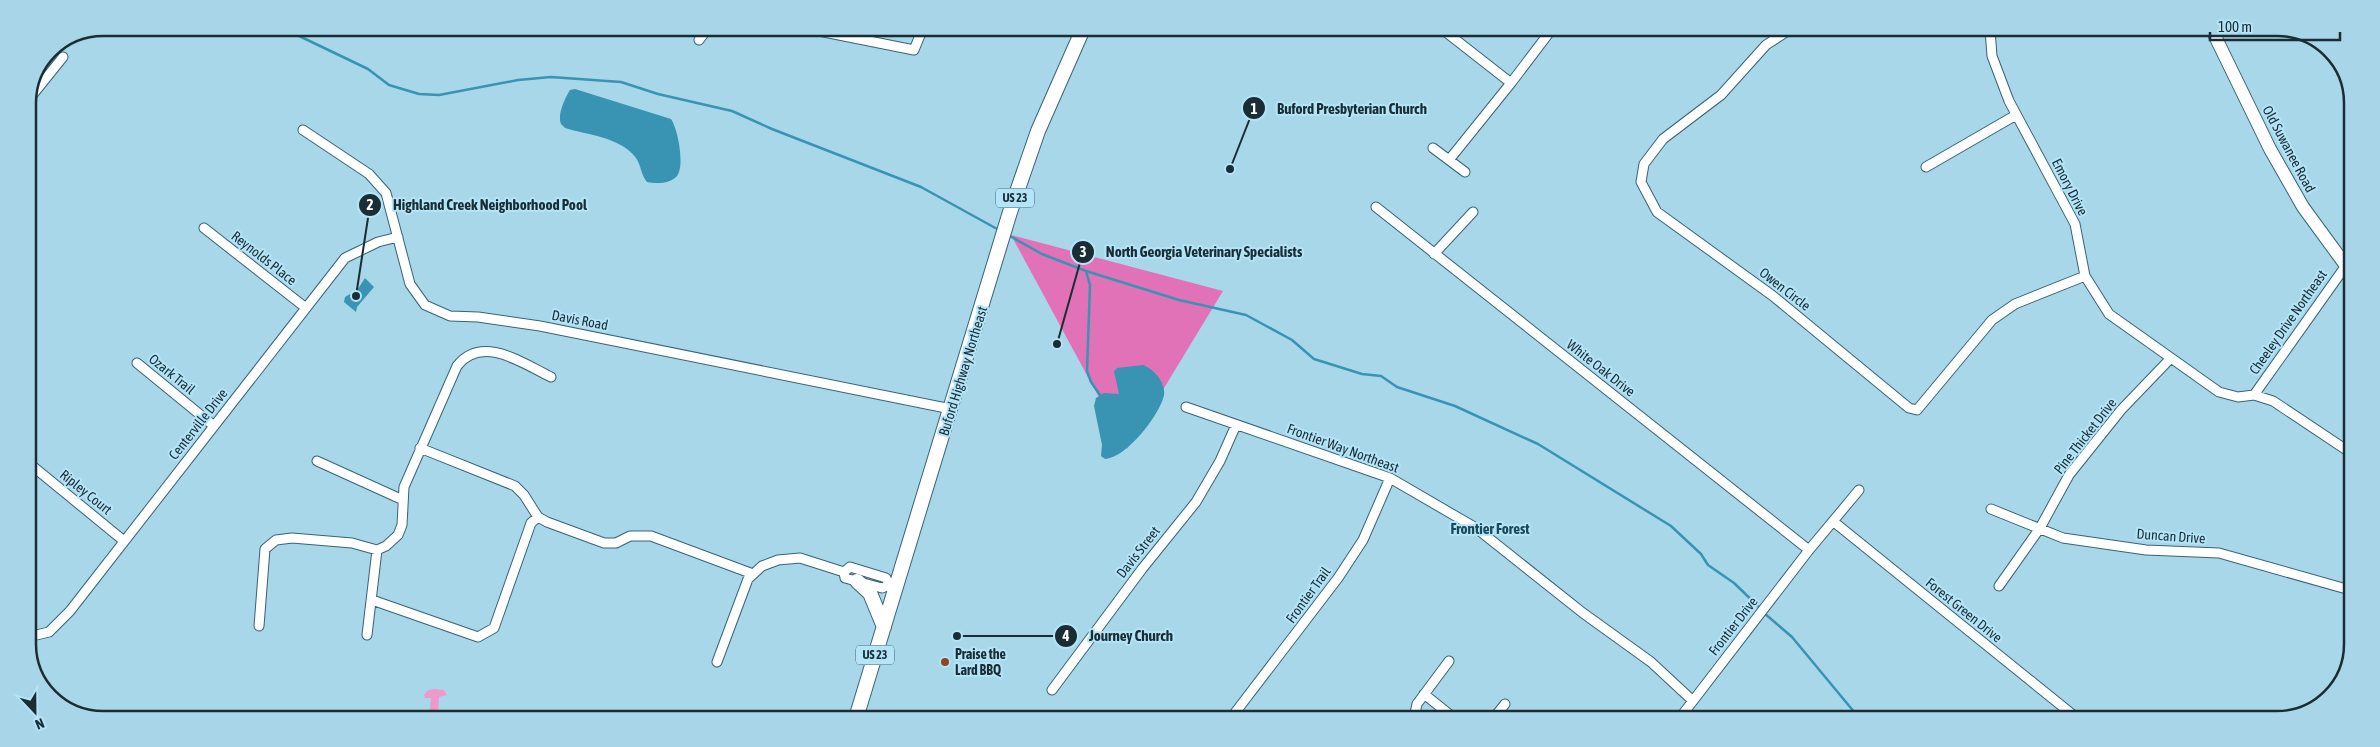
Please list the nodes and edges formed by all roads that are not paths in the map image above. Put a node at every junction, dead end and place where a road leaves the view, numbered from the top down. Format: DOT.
graph roads {
  1 [pos="702,36"];
  2 [pos="844,36"];
  3 [pos="919,36"];
  4 [pos="1080,36"];
  5 [pos="1451,36"];
  6 [pos="1546,36"];
  7 [pos="1780,36"];
  8 [pos="1990,36"];
  9 [pos="2215,36"];
  10 [pos="699,40"];
  11 [pos="63,57"];
  12 [pos="1510,82"];
  13 [pos="39,87"];
  14 [pos="2016,115"];
  15 [pos="303,130"];
  16 [pos="1433,148"];
  17 [pos="1449,160"];
  18 [pos="1926,166"];
  19 [pos="1465,172"];
  20 [pos="1376,207"];
  21 [pos="1473,212"];
  22 [pos="204,228"];
  23 [pos="398,237"];
  24 [pos="1434,254"];
  25 [pos="2344,259"];
  26 [pos="2344,272"];
  27 [pos="2085,276"];
  28 [pos="306,308"];
  29 [pos="2170,359"];
  30 [pos="137,363"];
  31 [pos="551,377"];
  32 [pos="2254,395"];
  33 [pos="1186,407"];
  34 [pos="951,409"];
  35 [pos="1236,425"];
  36 [pos="214,426"];
  37 [pos="420,448"];
  38 [pos="2344,449"];
  39 [pos="317,461"];
  40 [pos="36,469"];
  41 [pos="1390,478"];
  42 [pos="1859,490"];
  43 [pos="403,500"];
  44 [pos="1991,509"];
  45 [pos="538,517"];
  46 [pos="1834,522"];
  47 [pos="2040,528"];
  48 [pos="124,541"];
  49 [pos="377,550"];
  50 [pos="1809,550"];
  51 [pos="844,572"];
  52 [pos="753,574"];
  53 [pos="857,581"];
  54 [pos="892,586"];
  55 [pos="1999,586"];
  56 [pos="2344,588"];
  57 [pos="372,600"];
  58 [pos="258,626"];
  59 [pos="884,627"];
  60 [pos="36,635"];
  61 [pos="367,635"];
  62 [pos="1448,661"];
  63 [pos="717,662"];
  64 [pos="1052,690"];
  65 [pos="1424,694"];
  66 [pos="1692,701"];
  67 [pos="1505,704"];
  68 [pos="858,711"];
  69 [pos="1236,711"];
  70 [pos="1416,711"];
  71 [pos="1445,711"];
  72 [pos="1500,711"];
  73 [pos="1685,711"];
  74 [pos="2068,711"];
  1 -- 10 [label="street"];
  2 -- 3 [label="street"];
  4 -- 34 [label="main road, Buford Highway Northeast / US 23"];
  5 -- 12 [label="street"];
  6 -- 12 [label="street"];
  7 -- 27 [label="street, Owen Circle"];
  8 -- 14 [label="street, Emory Drive"];
  9 -- 25 [label="street, Old Suwanee Road"];
  11 -- 13 [label="street"];
  12 -- 17 [label="street"];
  14 -- 18 [label="street"];
  14 -- 27 [label="street, Emory Drive"];
  15 -- 23 [label="street, Davis Road"];
  16 -- 17 [label="street"];
  17 -- 19 [label="street"];
  20 -- 24 [label="street, White Oak Drive"];
  21 -- 24 [label="street"];
  22 -- 28 [label="street, Reynolds Place"];
  23 -- 28 [label="street, Centerville Drive"];
  23 -- 34 [label="street, Davis Road"];
  24 -- 50 [label="street, White Oak Drive"];
  26 -- 32 [label="street, Cheeley Drive Northeast"];
  27 -- 29 [label="street, Emory Drive"];
  28 -- 36 [label="street, Centerville Drive"];
  29 -- 32 [label="street, Emory Drive"];
  29 -- 47 [label="street, Pine Thicket Drive"];
  30 -- 36 [label="street, Ozark Trail"];
  31 -- 37 [label="street"];
  32 -- 38 [label="street"];
  33 -- 35 [label="street, Frontier Way Northeast"];
  34 -- 54 [label="main road, Buford Highway Northeast / US 23"];
  35 -- 41 [label="street, Frontier Way Northeast"];
  35 -- 64 [label="street, Davis Street"];
  36 -- 48 [label="street, Centerville Drive"];
  37 -- 43 [label="street"];
  37 -- 45 [label="street"];
  39 -- 43 [label="street"];
  40 -- 48 [label="street, Ripley Court"];
  41 -- 66 [label="street, Frontier Way Northeast"];
  41 -- 69 [label="street, Frontier Trail"];
  42 -- 46 [label="street"];
  43 -- 49 [label="street"];
  44 -- 47 [label="street, Duncan Drive"];
  45 -- 52 [label="street"];
  45 -- 57 [label="street"];
  46 -- 50 [label="street, Frontier Drive"];
  46 -- 74 [label="street, Forest Green Drive"];
  47 -- 55 [label="street, Pine Thicket Drive"];
  47 -- 56 [label="street, Duncan Drive"];
  48 -- 60 [label="street, Centerville Drive"];
  49 -- 57 [label="street"];
  49 -- 58 [label="street"];
  50 -- 66 [label="street, Frontier Drive"];
  51 -- 52 [label="street"];
  51 -- 53 [label="street"];
  51 -- 54 [label="street"];
  52 -- 63 [label="street"];
  53 -- 54 [label="street"];
  53 -- 59 [label="main road"];
  54 -- 59 [label="main road, Buford Highway Northeast / US 23"];
  57 -- 61 [label="street"];
  59 -- 68 [label="main road, Buford Highway Northeast / US 23"];
  62 -- 65 [label="street"];
  65 -- 70 [label="street"];
  65 -- 71 [label="street"];
  66 -- 73 [label="street, Frontier Drive"];
  67 -- 72 [label="street"];
}
